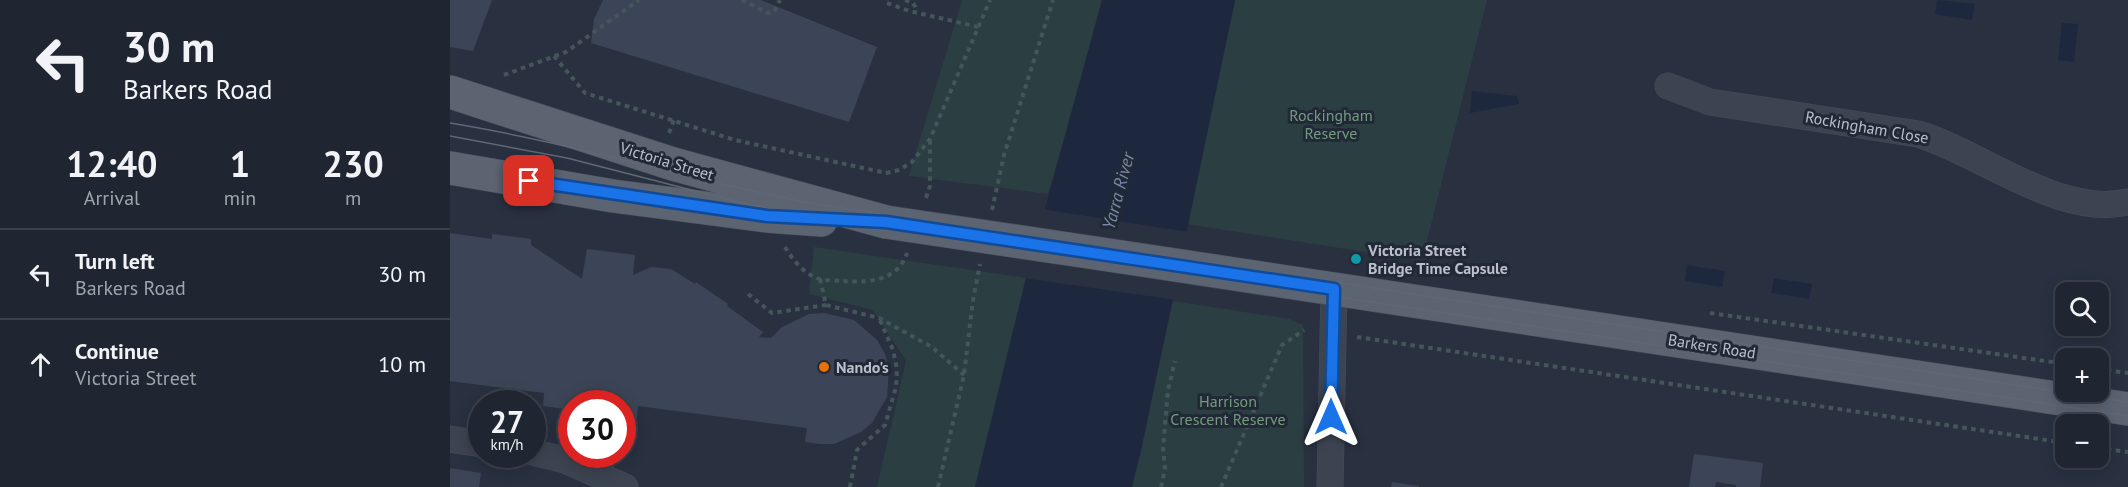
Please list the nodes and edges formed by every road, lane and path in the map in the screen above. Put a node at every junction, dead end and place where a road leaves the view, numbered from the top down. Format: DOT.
graph roads {
  1 [pos="639,0"];
  2 [pos="742,0"];
  3 [pos="780,0"];
  4 [pos="905,0"];
  5 [pos="990,0"];
  6 [pos="887,3"];
  7 [pos="918,12"];
  8 [pos="979,27"];
  9 [pos="554,56"];
  10 [pos="504,75"];
  11 [pos="1668,86"];
  12 [pos="455,101"];
  13 [pos="930,139"];
  14 [pos="450,168"];
  15 [pos="930,186"];
  16 [pos="2128,202"];
  17 [pos="886,222"];
  18 [pos="782,242"];
  19 [pos="904,261"];
  20 [pos="820,279"];
  21 [pos="1297,283"];
  22 [pos="1334,289"];
  23 [pos="748,294"];
  24 [pos="826,305"];
  25 [pos="879,318"];
  26 [pos="1304,330"];
  27 [pos="1356,337"];
  28 [pos="1175,361"];
  29 [pos="2109,370"];
  30 [pos="2128,373"];
  31 [pos="964,375"];
  32 [pos="2128,409"];
  33 [pos="450,439"];
  34 [pos="2055,441"];
  35 [pos="468,442"];
  36 [pos="2109,449"];
  37 [pos="2128,452"];
  38 [pos="546,455"];
  39 [pos="625,487"];
  40 [pos="850,487"];
  41 [pos="1161,487"];
  42 [pos="1221,487"];
  43 [pos="1330,487"];
  1 -- 9 [label="path"];
  2 -- 3 [label="path"];
  4 -- 7 [label="path"];
  5 -- 8 [label="path"];
  6 -- 7 [label="path"];
  7 -- 8 [label="path"];
  8 -- 13 [label="path"];
  9 -- 10 [label="path"];
  9 -- 13 [label="path"];
  11 -- 16 [label="street, Rockingham Close"];
  12 -- 17 [label="main road, Victoria Street"];
  13 -- 15 [label="path"];
  14 -- 17 [label="main road, Victoria Street"];
  17 -- 21 [label="main road, Victoria Street, bridge"];
  18 -- 20 [label="path"];
  19 -- 20 [label="path"];
  20 -- 24 [label="path"];
  21 -- 22 [label="main road, Barkers Road"];
  22 -- 32 [label="main road, Barkers Road"];
  22 -- 43 [label="street"];
  23 -- 24 [label="path"];
  24 -- 25 [label="path"];
  25 -- 31 [label="path"];
  25 -- 40 [label="path"];
  26 -- 42 [label="path"];
  27 -- 34 [label="path"];
  28 -- 41 [label="path"];
  29 -- 30 [label="path"];
  33 -- 35 [label="street"];
  36 -- 37 [label="path"];
  38 -- 39 [label="street"];
}
